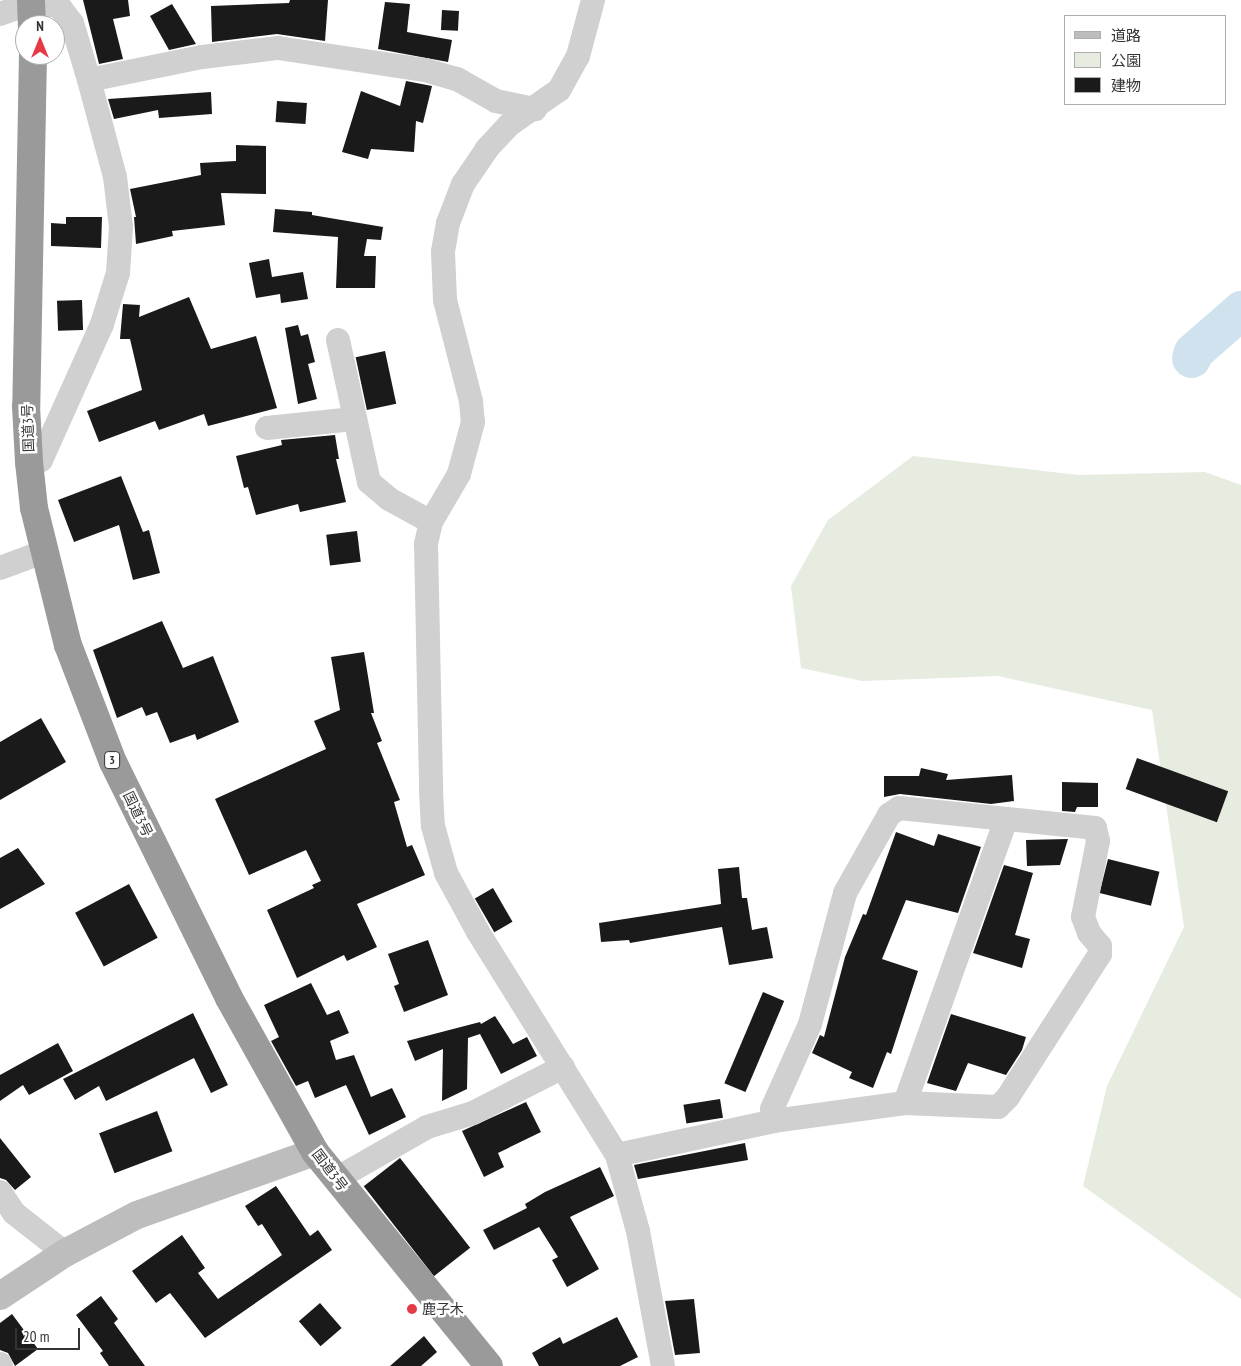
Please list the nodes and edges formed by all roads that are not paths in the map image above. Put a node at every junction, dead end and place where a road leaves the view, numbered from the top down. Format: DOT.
graph roads {
  1 [pos="593,0"];
  2 [pos="31,9"];
  3 [pos="0,14"];
  4 [pos="33,65"];
  5 [pos="89,80"];
  6 [pos="536,109"];
  7 [pos="338,340"];
  8 [pos="354,419"];
  9 [pos="267,428"];
  10 [pos="29,462"];
  11 [pos="431,522"];
  12 [pos="43,552"];
  13 [pos="0,568"];
  14 [pos="1006,819"];
  15 [pos="563,1067"];
  16 [pos="905,1104"];
  17 [pos="774,1121"];
  18 [pos="315,1152"];
  19 [pos="618,1155"];
  20 [pos="336,1179"];
  21 [pos="0,1192"];
  22 [pos="65,1253"];
  23 [pos="0,1296"];
  24 [pos="489,1366"];
  25 [pos="663,1366"];
  1 -- 6 [label="street"];
  2 -- 3 [label="street"];
  2 -- 5 [label="street"];
  4 -- 10 [label="highway, 国道3号 / 3"];
  5 -- 6 [label="street"];
  5 -- 10 [label="street"];
  6 -- 11 [label="street"];
  7 -- 8 [label="street"];
  8 -- 9 [label="street"];
  8 -- 11 [label="street"];
  10 -- 12 [label="highway, 国道3号 / 3"];
  11 -- 15 [label="street"];
  12 -- 13 [label="street"];
  12 -- 18 [label="highway, 国道3号 / 3"];
  14 -- 16 [label="street"];
  14 -- 16 [label="street"];
  14 -- 17 [label="street"];
  15 -- 19 [label="street"];
  15 -- 20 [label="street"];
  16 -- 17 [label="street"];
  17 -- 19 [label="street"];
  18 -- 20 [label="highway, 国道3号 / 3"];
  18 -- 22 [label="street"];
  19 -- 25 [label="street"];
  20 -- 24 [label="highway, 国道3号 / 3"];
  21 -- 22 [label="street"];
  22 -- 23 [label="street"];
}
